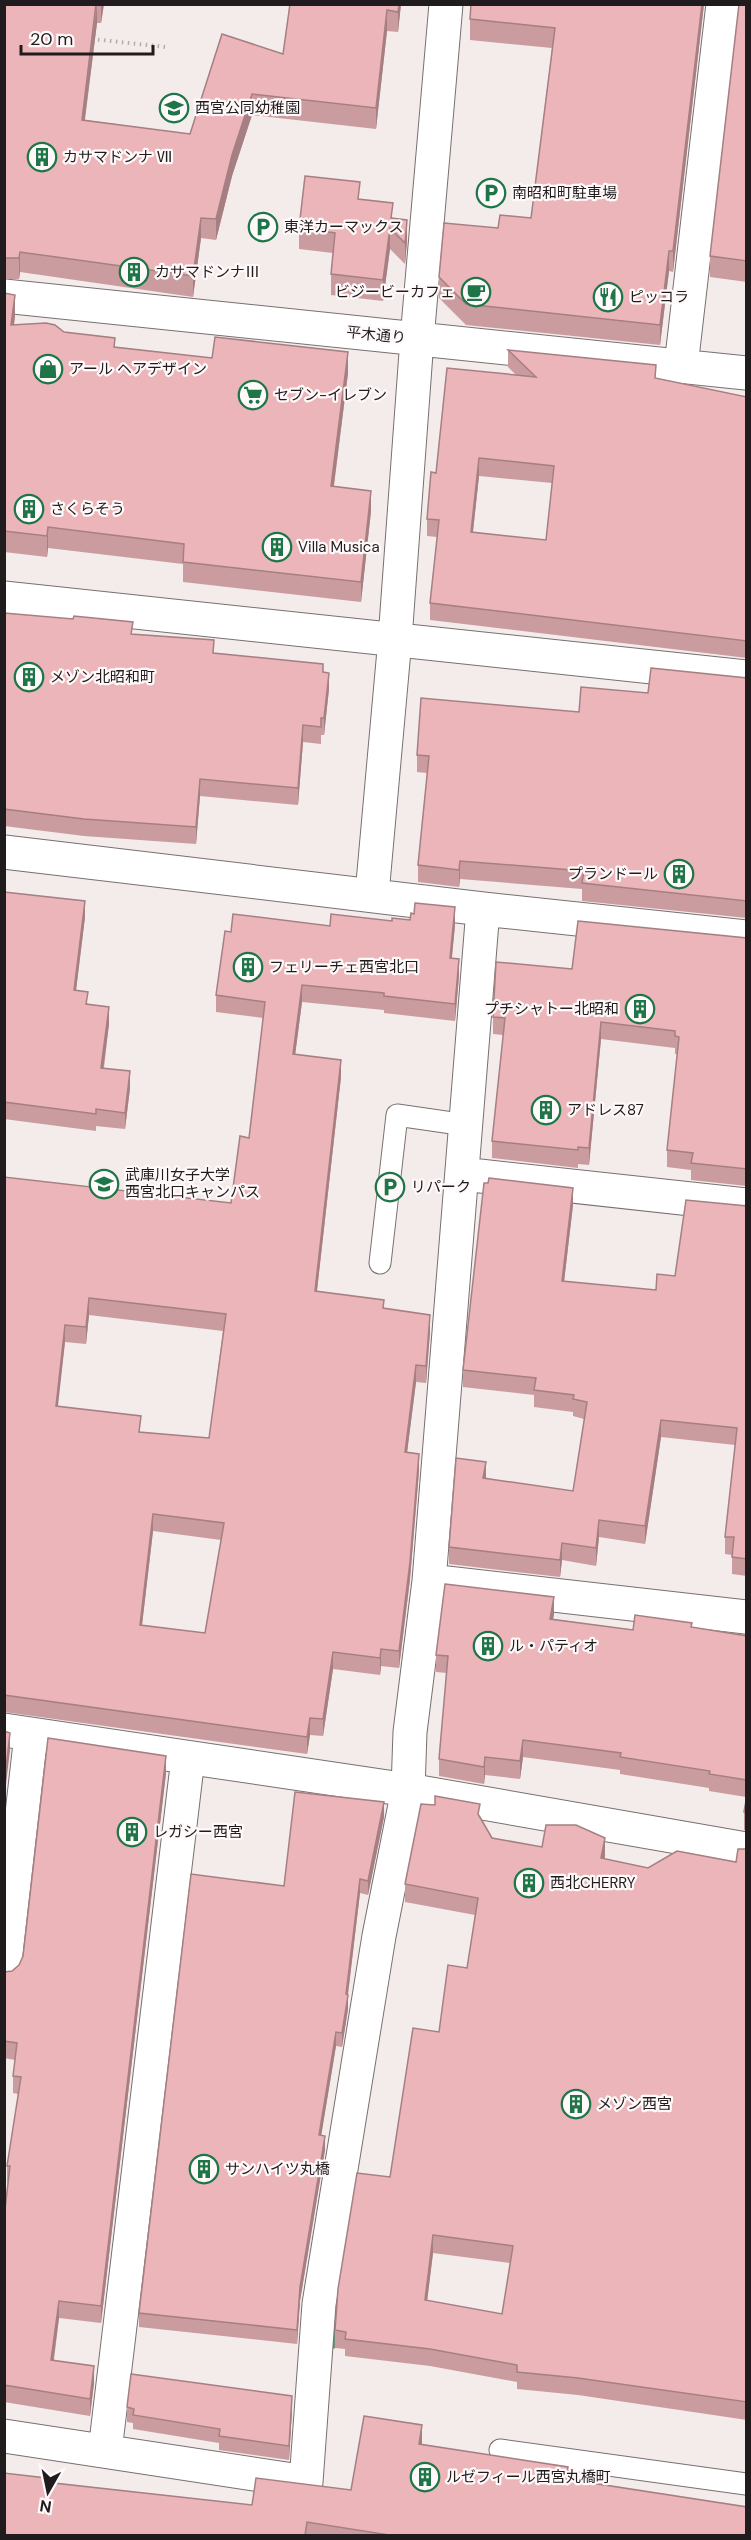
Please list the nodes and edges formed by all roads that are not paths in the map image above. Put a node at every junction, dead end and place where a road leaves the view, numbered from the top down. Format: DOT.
graph roads {
  1 [pos="446,4"];
  2 [pos="723,4"];
  3 [pos="4,296"];
  4 [pos="417,339"];
  5 [pos="681,366"];
  6 [pos="747,373"];
  7 [pos="4,598"];
  8 [pos="396,639"];
  9 [pos="747,677"];
  10 [pos="4,852"];
  11 [pos="372,894"];
  12 [pos="483,909"];
  13 [pos="747,937"];
  14 [pos="466,1125"];
  15 [pos="462,1174"];
  16 [pos="747,1205"];
  17 [pos="380,1263"];
  18 [pos="429,1581"];
  19 [pos="747,1617"];
  20 [pos="18,1732"];
  21 [pos="188,1758"];
  22 [pos="408,1790"];
  23 [pos="747,1848"];
  24 [pos="4,1971"];
  25 [pos="4,2436"];
  26 [pos="500,2450"];
  27 [pos="105,2451"];
  28 [pos="747,2484"];
  1 -- 4 [label="street"];
  2 -- 5 [label="street"];
  3 -- 4 [label="street, 平木通り"];
  4 -- 5 [label="street, 平木通り"];
  4 -- 8 [label="street"];
  5 -- 6 [label="street, 平木通り"];
  7 -- 8 [label="street"];
  8 -- 9 [label="street"];
  8 -- 11 [label="street"];
  10 -- 11 [label="street"];
  11 -- 12 [label="street"];
  12 -- 13 [label="street"];
  12 -- 14 [label="street"];
  14 -- 15 [label="street"];
  14 -- 17 [label="lane"];
  15 -- 16 [label="street"];
  15 -- 18 [label="street"];
  18 -- 19 [label="street"];
  18 -- 22 [label="street"];
  20 -- 21 [label="street"];
  20 -- 24 [label="street"];
  21 -- 22 [label="street"];
  21 -- 27 [label="street"];
  22 -- 23 [label="street"];
  22 -- 27 [label="street"];
  25 -- 27 [label="street"];
  26 -- 28 [label="lane"];
}
